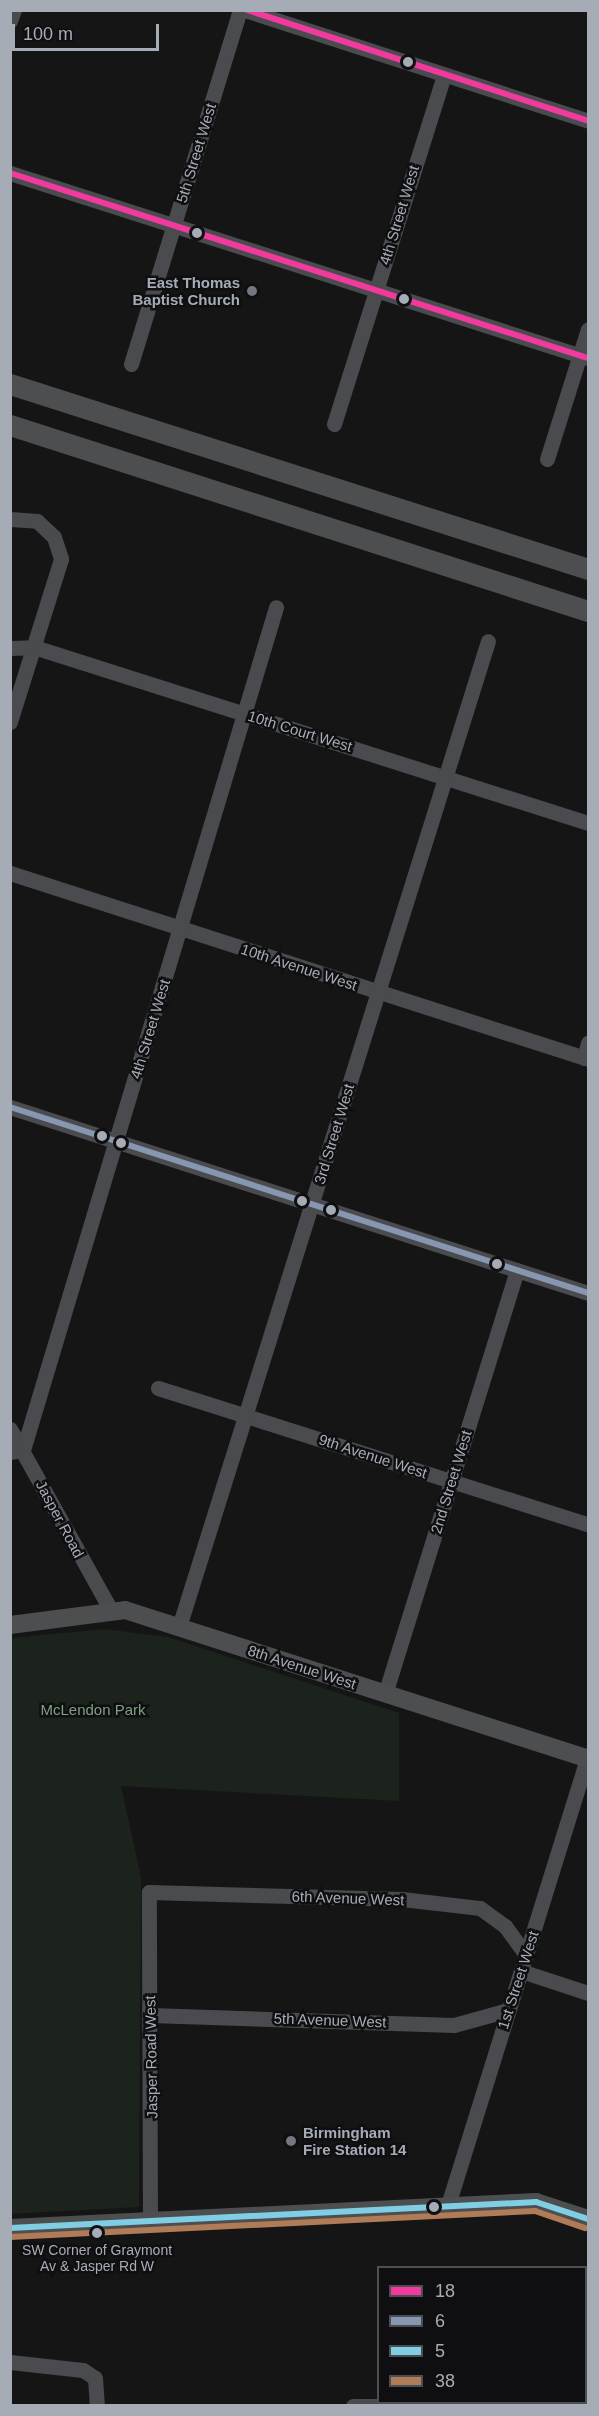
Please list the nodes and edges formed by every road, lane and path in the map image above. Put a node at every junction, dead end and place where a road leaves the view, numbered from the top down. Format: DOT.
graph roads {
  1 [pos="14,10"];
  2 [pos="240,10"];
  3 [pos="245,10"];
  4 [pos="10,21"];
  5 [pos="444,75"];
  6 [pos="588,121"];
  7 [pos="10,173"];
  8 [pos="174,225"];
  9 [pos="376,290"];
  10 [pos="588,329"];
  11 [pos="584,356"];
  12 [pos="131,364"];
  13 [pos="10,384"];
  14 [pos="334,424"];
  15 [pos="10,425"];
  16 [pos="548,459"];
  17 [pos="10,519"];
  18 [pos="588,569"];
  19 [pos="276,607"];
  20 [pos="588,611"];
  21 [pos="488,641"];
  22 [pos="34,647"];
  23 [pos="10,648"];
  24 [pos="244,714"];
  25 [pos="10,723"];
  26 [pos="446,777"];
  27 [pos="588,823"];
  28 [pos="10,873"];
  29 [pos="180,928"];
  30 [pos="378,992"];
  31 [pos="587,1053"];
  32 [pos="10,1107"];
  33 [pos="116,1141"];
  34 [pos="312,1204"];
  35 [pos="518,1270"];
  36 [pos="588,1293"];
  37 [pos="158,1388"];
  38 [pos="246,1416"];
  39 [pos="10,1429"];
  40 [pos="17,1451"];
  41 [pos="451,1481"];
  42 [pos="588,1524"];
  43 [pos="110,1610"];
  44 [pos="10,1624"];
  45 [pos="179,1627"];
  46 [pos="385,1694"];
  47 [pos="588,1758"];
  48 [pos="149,1892"];
  49 [pos="526,1955"];
  50 [pos="521,1971"];
  51 [pos="588,1993"];
  52 [pos="508,2010"];
  53 [pos="150,2015"];
  54 [pos="448,2205"];
  55 [pos="588,2219"];
  56 [pos="150,2222"];
  57 [pos="10,2228"];
  58 [pos="10,2362"];
  59 [pos="97,2406"];
  60 [pos="352,2406"];
  61 [pos="378,2406"];
  1 -- 4 [label="street"];
  2 -- 8 [label="street, 5th Street West"];
  3 -- 5 [label="street"];
  5 -- 6 [label="street"];
  5 -- 9 [label="street, 4th Street West"];
  7 -- 8 [label="street"];
  8 -- 9 [label="street"];
  8 -- 12 [label="street, 5th Street West"];
  9 -- 11 [label="street"];
  9 -- 14 [label="street, 4th Street West"];
  10 -- 11 [label="street"];
  11 -- 16 [label="street"];
  13 -- 18 [label="highway"];
  15 -- 20 [label="highway"];
  17 -- 22 [label="street"];
  19 -- 24 [label="street, 4th Street West"];
  21 -- 26 [label="street, 3rd Street West"];
  22 -- 23 [label="street, 10th Court West"];
  22 -- 24 [label="street, 10th Court West"];
  22 -- 25 [label="street"];
  24 -- 26 [label="street, 10th Court West"];
  24 -- 29 [label="street, 4th Street West"];
  26 -- 27 [label="street, 10th Court West"];
  26 -- 30 [label="street, 3rd Street West"];
  28 -- 29 [label="street, 10th Avenue West"];
  29 -- 30 [label="street, 10th Avenue West"];
  29 -- 33 [label="street, 4th Street West"];
  30 -- 31 [label="street, 10th Avenue West"];
  30 -- 34 [label="street, 3rd Street West"];
  32 -- 33 [label="street"];
  33 -- 34 [label="street"];
  33 -- 40 [label="street, 4th Street West"];
  34 -- 35 [label="street"];
  34 -- 38 [label="street, 3rd Street West"];
  35 -- 36 [label="street"];
  35 -- 41 [label="street, 2nd Street West"];
  37 -- 38 [label="street, 9th Avenue West"];
  38 -- 41 [label="street, 9th Avenue West"];
  38 -- 45 [label="street, 3rd Street West"];
  39 -- 40 [label="street, Jasper Road"];
  40 -- 43 [label="street, Jasper Road"];
  41 -- 42 [label="street, 9th Avenue West"];
  41 -- 46 [label="street, 2nd Street West"];
  43 -- 44 [label="main road, 8th Avenue West"];
  43 -- 45 [label="main road, 8th Avenue West"];
  45 -- 46 [label="main road, 8th Avenue West"];
  46 -- 47 [label="main road, 8th Avenue West"];
  47 -- 49 [label="street, 1st Street West"];
  48 -- 49 [label="street, 6th Avenue West"];
  48 -- 53 [label="street, Jasper Road West"];
  49 -- 50 [label="street, 1st Street West"];
  50 -- 51 [label="street"];
  50 -- 52 [label="street, 1st Street West"];
  52 -- 53 [label="street, 5th Avenue West"];
  52 -- 54 [label="street, 1st Street West"];
  53 -- 56 [label="street, Jasper Road West"];
  54 -- 55 [label="main road"];
  54 -- 56 [label="main road"];
  56 -- 57 [label="main road"];
  58 -- 59 [label="street"];
  60 -- 61 [label="street"];
}
